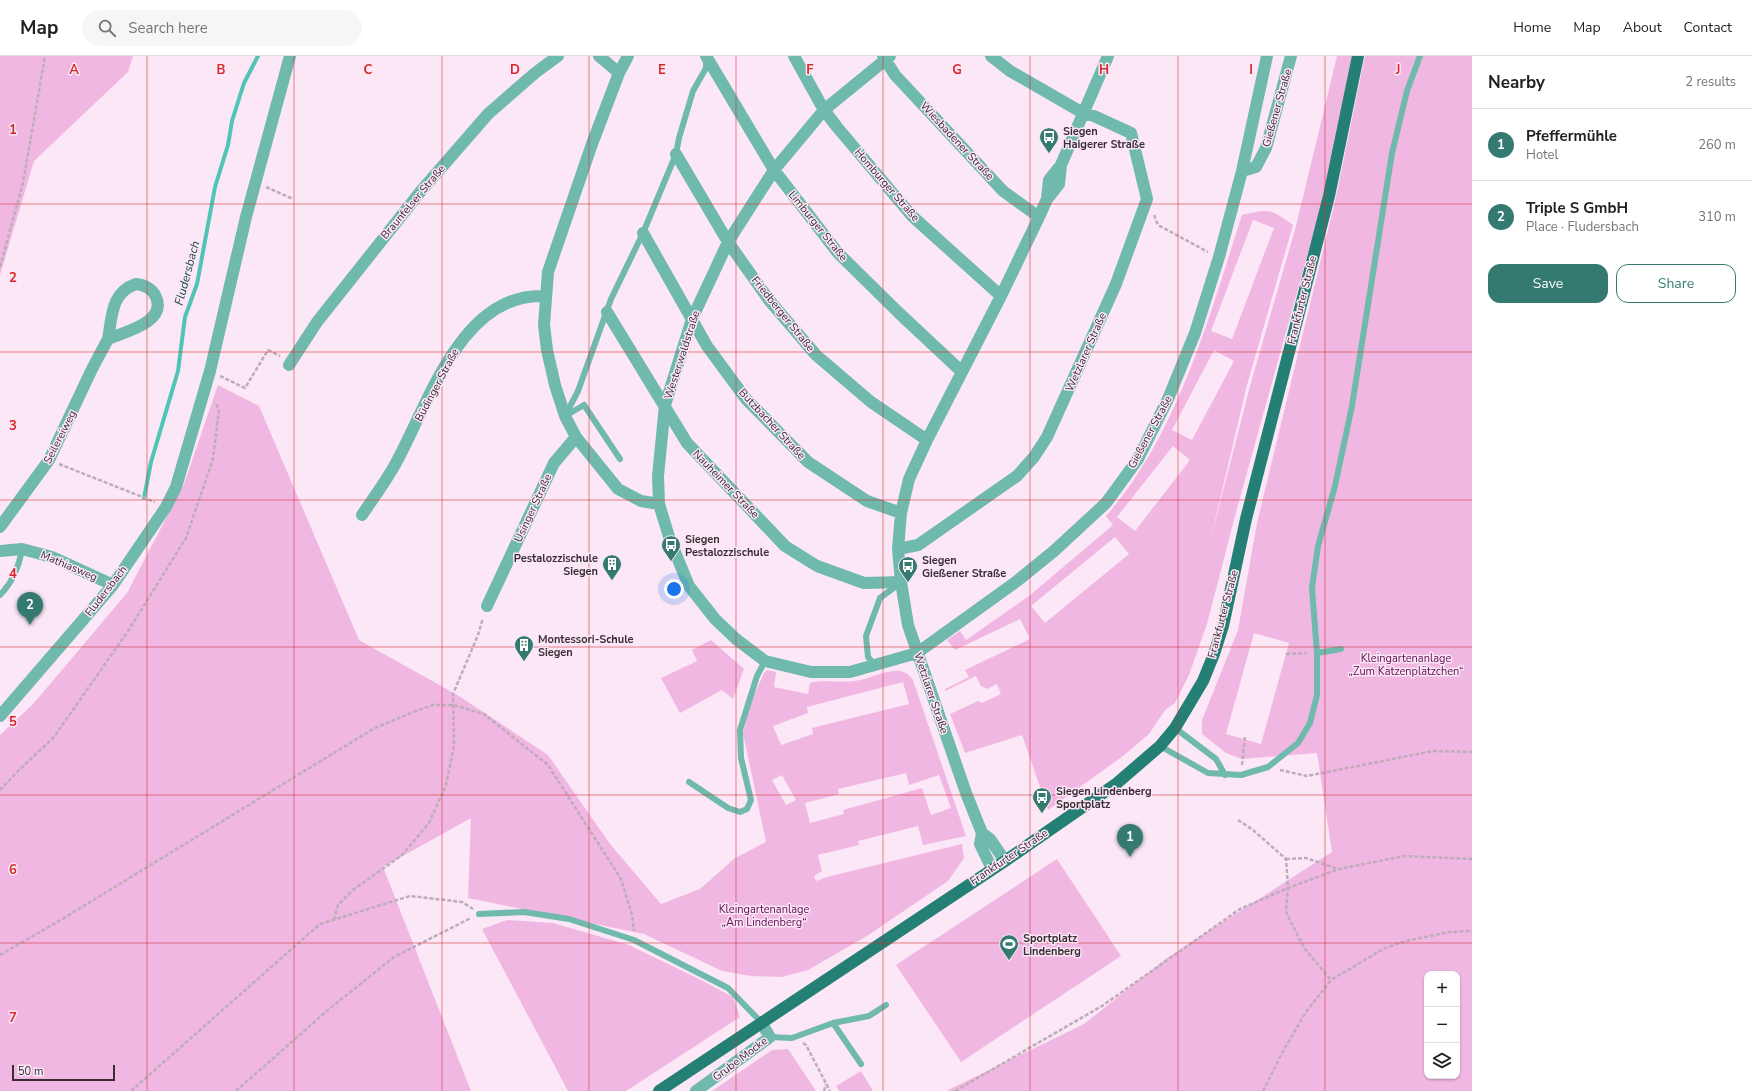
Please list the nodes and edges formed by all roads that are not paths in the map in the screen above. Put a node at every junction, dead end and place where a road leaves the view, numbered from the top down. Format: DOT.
graph roads {
  1 [pos="290,56"];
  2 [pos="558,56"];
  3 [pos="600,56"];
  4 [pos="628,56"];
  5 [pos="706,56"];
  6 [pos="794,56"];
  7 [pos="992,56"];
  8 [pos="1108,56"];
  9 [pos="1267,56"];
  10 [pos="1291,56"];
  11 [pos="1358,56"];
  12 [pos="1420,56"];
  13 [pos="886,57"];
  14 [pos="619,73"];
  15 [pos="824,110"];
  16 [pos="1084,113"];
  17 [pos="676,154"];
  18 [pos="774,170"];
  19 [pos="1242,171"];
  20 [pos="1039,217"];
  21 [pos="643,233"];
  22 [pos="728,242"];
  23 [pos="545,296"];
  24 [pos="1001,296"];
  25 [pos="607,312"];
  26 [pos="692,319"];
  27 [pos="108,339"];
  28 [pos="289,366"];
  29 [pos="962,372"];
  30 [pos="665,405"];
  31 [pos="566,416"];
  32 [pos="576,437"];
  33 [pos="927,440"];
  34 [pos="620,458"];
  35 [pos="659,504"];
  36 [pos="901,513"];
  37 [pos="362,515"];
  38 [pos="0,527"];
  39 [pos="22,549"];
  40 [pos="898,549"];
  41 [pos="0,551"];
  42 [pos="901,582"];
  43 [pos="113,585"];
  44 [pos="0,595"];
  45 [pos="487,606"];
  46 [pos="1341,649"];
  47 [pos="917,653"];
  48 [pos="1317,653"];
  49 [pos="765,661"];
  50 [pos="874,664"];
  51 [pos="0,716"];
  52 [pos="1175,728"];
  53 [pos="1160,746"];
  54 [pos="1225,775"];
  55 [pos="689,782"];
  56 [pos="982,833"];
  57 [pos="1005,861"];
  58 [pos="992,869"];
  59 [pos="479,914"];
  60 [pos="886,1005"];
  61 [pos="761,1022"];
  62 [pos="833,1023"];
  63 [pos="770,1037"];
  64 [pos="861,1064"];
  65 [pos="659,1091"];
  66 [pos="696,1091"];
  1 -- 43 [label="street, Fludersbach"];
  2 -- 28 [label="street, Braunfelser Straße"];
  3 -- 14 [label="street"];
  4 -- 14 [label="street"];
  5 -- 17 [label="lane"];
  5 -- 18 [label="street, Limburger Straße"];
  6 -- 15 [label="street, Homburger Straße"];
  7 -- 16 [label="street"];
  8 -- 16 [label="street, Wetzlarer Straße"];
  9 -- 19 [label="street, Gießener Straße"];
  10 -- 19 [label="street, Gießener Straße"];
  11 -- 52 [label="main road, Frankfurter Straße"];
  12 -- 48 [label="lane"];
  13 -- 15 [label="street, Westerwaldstraße"];
  13 -- 20 [label="street, Wiesbadener Straße"];
  14 -- 23 [label="street"];
  15 -- 18 [label="street, Westerwaldstraße"];
  15 -- 24 [label="street, Homburger Straße"];
  16 -- 20 [label="street, Wetzlarer Straße"];
  16 -- 40 [label="street, Wetzlarer Straße"];
  17 -- 21 [label="lane"];
  17 -- 22 [label="street, Friedberger Straße"];
  18 -- 22 [label="street, Westerwaldstraße"];
  18 -- 29 [label="street, Limburger Straße"];
  19 -- 47 [label="street, Gießener Straße"];
  20 -- 24 [label="street, Wetzlarer Straße"];
  21 -- 25 [label="lane"];
  21 -- 26 [label="street, Butzbacher Straße"];
  22 -- 26 [label="street, Westerwaldstraße"];
  22 -- 33 [label="street, Friedberger Straße"];
  23 -- 31 [label="street"];
  23 -- 37 [label="street, Büdinger Straße"];
  24 -- 29 [label="street, Wetzlarer Straße"];
  25 -- 30 [label="street, Nauheimer Straße"];
  25 -- 31 [label="lane"];
  26 -- 30 [label="street, Westerwaldstraße"];
  26 -- 36 [label="street, Butzbacher Straße"];
  27 -- 27 [label="street, Seilereiweg"];
  27 -- 38 [label="street, Seilereiweg"];
  29 -- 33 [label="street, Wetzlarer Straße"];
  30 -- 35 [label="street, Westerwaldstraße"];
  30 -- 42 [label="street, Nauheimer Straße"];
  31 -- 32 [label="street"];
  31 -- 34 [label="lane"];
  32 -- 35 [label="street"];
  32 -- 45 [label="street, Usinger Straße"];
  33 -- 36 [label="street, Wetzlarer Straße"];
  35 -- 49 [label="street, Westerwaldstraße"];
  36 -- 40 [label="street, Wetzlarer Straße"];
  39 -- 41 [label="street, Mathiasweg"];
  39 -- 43 [label="street, Mathiasweg"];
  39 -- 44 [label="lane"];
  40 -- 42 [label="street, Wetzlarer Straße"];
  42 -- 47 [label="street, Wetzlarer Straße"];
  42 -- 50 [label="lane"];
  43 -- 51 [label="street, Fludersbach"];
  46 -- 48 [label="lane"];
  47 -- 50 [label="street, Westerwaldstraße"];
  47 -- 56 [label="street, Wetzlarer Straße"];
  48 -- 54 [label="lane"];
  49 -- 50 [label="street, Westerwaldstraße"];
  49 -- 55 [label="lane"];
  52 -- 53 [label="main road, Frankfurter Straße"];
  52 -- 54 [label="lane"];
  53 -- 54 [label="lane"];
  53 -- 57 [label="main road, Frankfurter Straße"];
  56 -- 57 [label="street, Wetzlarer Straße"];
  56 -- 58 [label="street, Wetzlarer Straße"];
  57 -- 58 [label="main road, Frankfurter Straße"];
  58 -- 61 [label="main road, Frankfurter Straße"];
  59 -- 61 [label="lane"];
  60 -- 62 [label="lane"];
  61 -- 63 [label="street, Grube Mocke"];
  61 -- 65 [label="main road, Frankfurter Straße"];
  62 -- 63 [label="lane"];
  62 -- 64 [label="lane"];
  63 -- 66 [label="street, Grube Mocke"];
}
